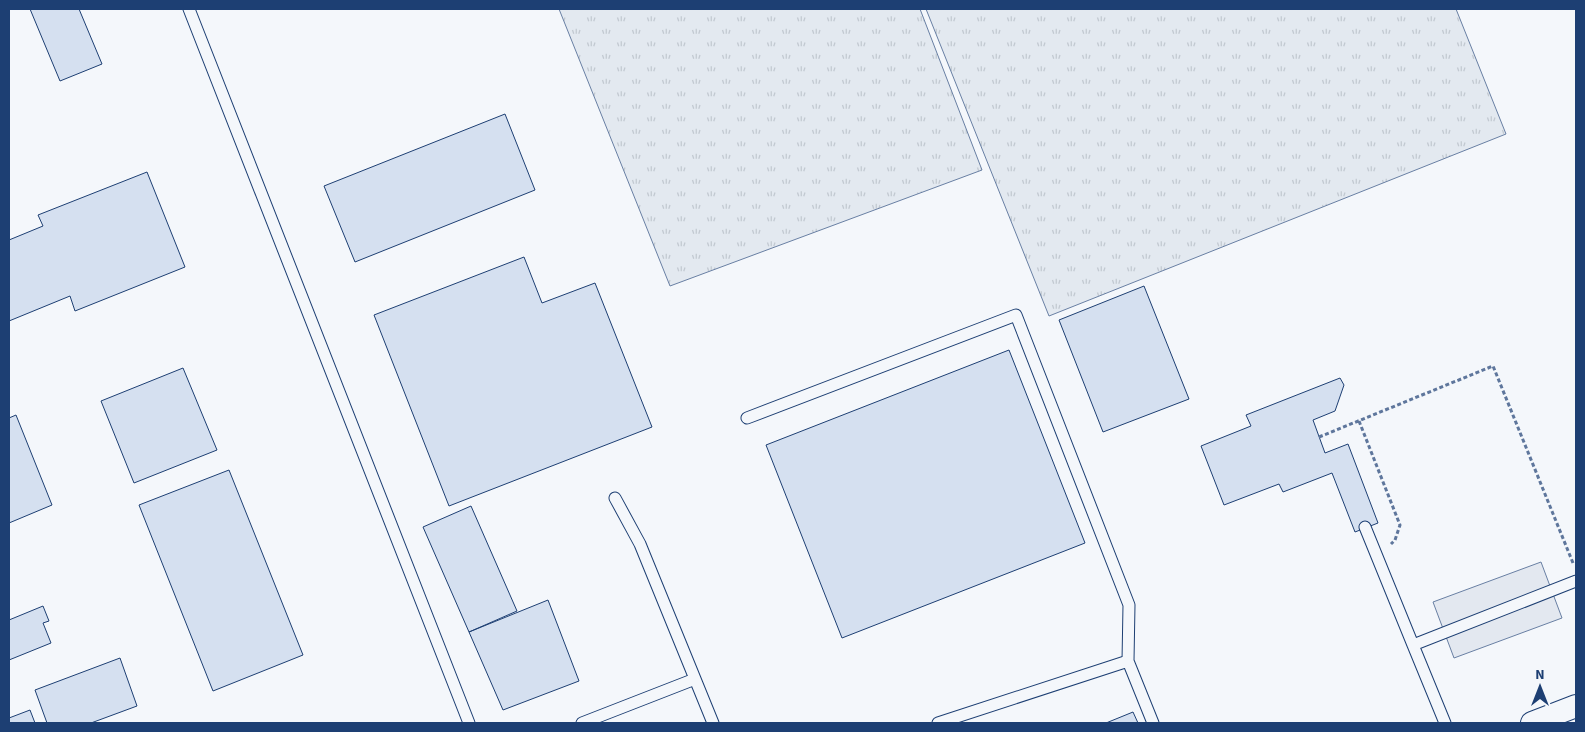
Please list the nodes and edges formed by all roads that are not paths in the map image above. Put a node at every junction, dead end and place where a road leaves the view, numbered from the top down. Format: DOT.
graph roads {
  1 [pos="189,9"];
  2 [pos="747,418"];
  3 [pos="615,498"];
  4 [pos="1365,527"];
  5 [pos="1576,581"];
  6 [pos="1413,645"];
  7 [pos="1128,661"];
  8 [pos="695,679"];
  9 [pos="1576,706"];
  10 [pos="470,723"];
  11 [pos="582,723"];
  12 [pos="713,723"];
  13 [pos="938,723"];
  14 [pos="1152,723"];
  15 [pos="1445,723"];
  16 [pos="1532,723"];
  1 -- 10 [label="lane"];
  2 -- 7 [label="lane"];
  3 -- 8 [label="lane"];
  4 -- 6 [label="lane"];
  5 -- 6 [label="lane"];
  6 -- 15 [label="lane"];
  7 -- 13 [label="lane"];
  7 -- 14 [label="lane"];
  8 -- 11 [label="lane"];
  8 -- 12 [label="lane"];
  9 -- 16 [label="street"];
}
